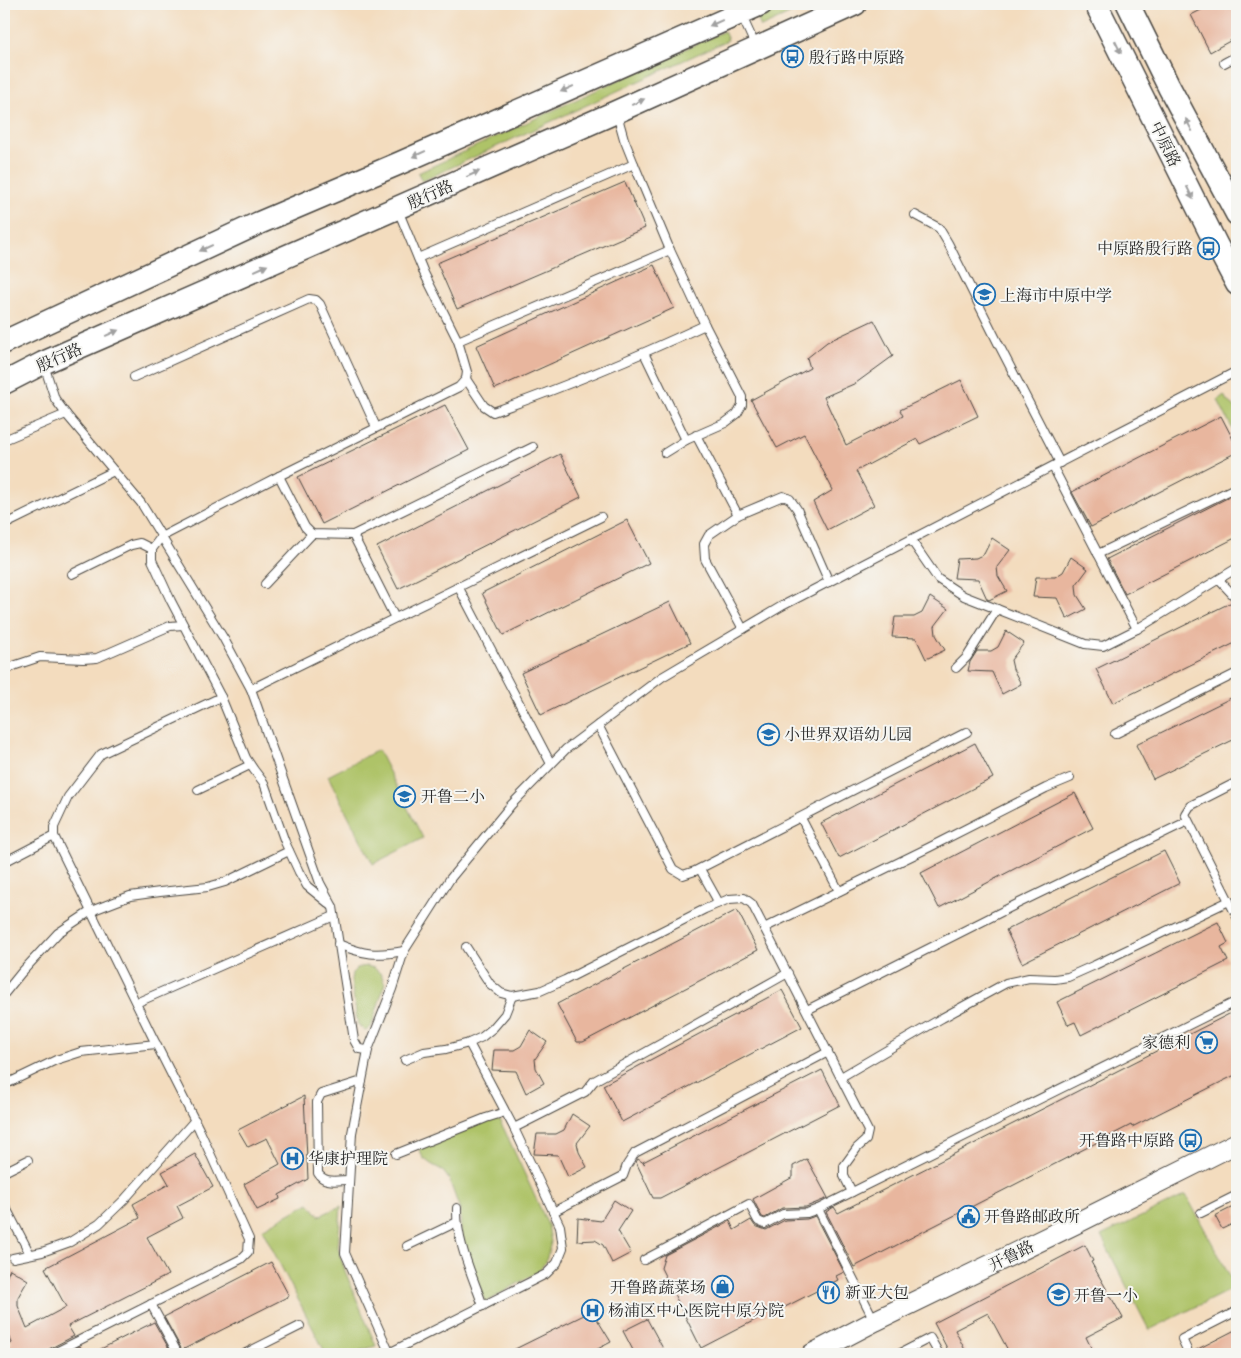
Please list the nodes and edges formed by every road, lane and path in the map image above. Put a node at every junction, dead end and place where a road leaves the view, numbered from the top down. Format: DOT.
graph roads {
  1 [pos="761,4"];
  2 [pos="855,4"];
  3 [pos="1096,4"];
  4 [pos="1128,4"];
  5 [pos="740,12"];
  6 [pos="756,48"];
  7 [pos="1237,56"];
  8 [pos="1224,63"];
  9 [pos="616,112"];
  10 [pos="634,164"];
  11 [pos="397,209"];
  12 [pos="1237,214"];
  13 [pos="915,215"];
  14 [pos="670,250"];
  15 [pos="418,258"];
  16 [pos="1237,284"];
  17 [pos="705,325"];
  18 [pos="458,341"];
  19 [pos="4,342"];
  20 [pos="644,354"];
  21 [pos="43,363"];
  22 [pos="1237,371"];
  23 [pos="134,377"];
  24 [pos="466,379"];
  25 [pos="4,383"];
  26 [pos="66,414"];
  27 [pos="376,427"];
  28 [pos="696,435"];
  29 [pos="4,440"];
  30 [pos="686,440"];
  31 [pos="533,447"];
  32 [pos="665,453"];
  33 [pos="1057,465"];
  34 [pos="114,471"];
  35 [pos="279,476"];
  36 [pos="1237,487"];
  37 [pos="738,516"];
  38 [pos="601,517"];
  39 [pos="4,525"];
  40 [pos="312,534"];
  41 [pos="353,535"];
  42 [pos="161,537"];
  43 [pos="911,540"];
  44 [pos="152,549"];
  45 [pos="1098,554"];
  46 [pos="1237,568"];
  47 [pos="72,574"];
  48 [pos="1220,580"];
  49 [pos="829,582"];
  50 [pos="265,584"];
  51 [pos="458,586"];
  52 [pos="1237,600"];
  53 [pos="997,609"];
  54 [pos="395,618"];
  55 [pos="183,626"];
  56 [pos="743,629"];
  57 [pos="1137,630"];
  58 [pos="956,668"];
  59 [pos="4,671"];
  60 [pos="1237,673"];
  61 [pos="251,689"];
  62 [pos="221,697"];
  63 [pos="598,725"];
  64 [pos="967,732"];
  65 [pos="1115,734"];
  66 [pos="551,764"];
  67 [pos="250,765"];
  68 [pos="1070,778"];
  69 [pos="1237,782"];
  70 [pos="198,790"];
  71 [pos="801,818"];
  72 [pos="1188,821"];
  73 [pos="54,836"];
  74 [pos="289,851"];
  75 [pos="4,862"];
  76 [pos="700,869"];
  77 [pos="839,891"];
  78 [pos="1229,901"];
  79 [pos="719,903"];
  80 [pos="332,907"];
  81 [pos="91,911"];
  82 [pos="334,916"];
  83 [pos="1237,917"];
  84 [pos="764,928"];
  85 [pos="338,944"];
  86 [pos="466,947"];
  87 [pos="404,951"];
  88 [pos="788,973"];
  89 [pos="4,994"];
  90 [pos="512,996"];
  91 [pos="1237,1001"];
  92 [pos="136,1003"];
  93 [pos="807,1010"];
  94 [pos="469,1043"];
  95 [pos="156,1044"];
  96 [pos="368,1050"];
  97 [pos="828,1052"];
  98 [pos="406,1060"];
  99 [pos="841,1078"];
  100 [pos="362,1081"];
  101 [pos="4,1085"];
  102 [pos="505,1112"];
  103 [pos="195,1120"];
  104 [pos="514,1128"];
  105 [pos="1237,1143"];
  106 [pos="396,1154"];
  107 [pos="28,1160"];
  108 [pos="4,1172"];
  109 [pos="349,1180"];
  110 [pos="852,1192"];
  111 [pos="1237,1195"];
  112 [pos="4,1204"];
  113 [pos="457,1208"];
  114 [pos="818,1209"];
  115 [pos="553,1212"];
  116 [pos="1201,1213"];
  117 [pos="456,1222"];
  118 [pos="407,1246"];
  119 [pos="30,1254"];
  120 [pos="13,1258"];
  121 [pos="644,1260"];
  122 [pos="151,1304"];
  123 [pos="483,1306"];
  124 [pos="1237,1311"];
  125 [pos="875,1321"];
  126 [pos="300,1326"];
  127 [pos="52,1354"];
  128 [pos="178,1354"];
  129 [pos="244,1354"];
  130 [pos="389,1354"];
  131 [pos="812,1354"];
  132 [pos="899,1354"];
  133 [pos="939,1354"];
  134 [pos="1189,1354"];
  1 -- 5 [label="main road"];
  2 -- 6 [label="main road, 殷行路"];
  3 -- 16 [label="main road, 中原路, one-way"];
  12 -- 4 [label="main road, 中原路, one-way"];
  5 -- 6 [label="lane"];
  5 -- 19 [label="main road, one-way"];
  9 -- 6 [label="main road, 殷行路, one-way"];
  7 -- 8 [label="lane"];
  9 -- 10 [label="lane"];
  11 -- 9 [label="main road, 殷行路, one-way"];
  10 -- 14 [label="lane"];
  10 -- 15 [label="lane"];
  11 -- 15 [label="lane"];
  21 -- 11 [label="main road, 殷行路, one-way"];
  13 -- 33 [label="lane"];
  14 -- 17 [label="lane"];
  14 -- 18 [label="lane"];
  15 -- 18 [label="lane"];
  17 -- 20 [label="lane"];
  17 -- 28 [label="lane"];
  18 -- 24 [label="lane"];
  20 -- 24 [label="lane"];
  20 -- 30 [label="lane"];
  21 -- 25 [label="main road, 殷行路"];
  21 -- 26 [label="lane"];
  22 -- 33 [label="lane"];
  23 -- 27 [label="lane"];
  24 -- 27 [label="lane"];
  26 -- 29 [label="lane"];
  26 -- 34 [label="lane"];
  27 -- 35 [label="lane"];
  28 -- 30 [label="lane"];
  28 -- 37 [label="lane"];
  30 -- 32 [label="lane"];
  31 -- 41 [label="lane"];
  33 -- 43 [label="lane"];
  33 -- 45 [label="lane"];
  34 -- 39 [label="lane"];
  34 -- 42 [label="lane"];
  35 -- 40 [label="lane"];
  35 -- 42 [label="lane"];
  36 -- 45 [label="lane"];
  37 -- 49 [label="lane"];
  37 -- 56 [label="lane"];
  38 -- 51 [label="lane"];
  40 -- 41 [label="lane"];
  40 -- 50 [label="lane"];
  41 -- 54 [label="lane"];
  42 -- 44 [label="lane"];
  42 -- 61 [label="lane"];
  43 -- 49 [label="lane"];
  43 -- 53 [label="lane"];
  44 -- 47 [label="lane"];
  44 -- 55 [label="lane"];
  45 -- 57 [label="lane"];
  46 -- 48 [label="lane"];
  48 -- 52 [label="lane"];
  48 -- 57 [label="lane"];
  49 -- 56 [label="lane"];
  51 -- 54 [label="lane"];
  51 -- 66 [label="lane"];
  53 -- 57 [label="lane"];
  53 -- 58 [label="lane"];
  54 -- 61 [label="lane"];
  55 -- 59 [label="lane"];
  55 -- 62 [label="lane"];
  56 -- 63 [label="lane"];
  60 -- 65 [label="lane"];
  61 -- 80 [label="lane"];
  62 -- 67 [label="lane"];
  62 -- 73 [label="lane"];
  63 -- 66 [label="lane"];
  63 -- 76 [label="lane"];
  64 -- 71 [label="lane"];
  66 -- 87 [label="lane"];
  67 -- 70 [label="lane"];
  67 -- 74 [label="lane"];
  68 -- 77 [label="lane"];
  69 -- 72 [label="lane"];
  71 -- 76 [label="lane"];
  71 -- 77 [label="lane"];
  72 -- 78 [label="lane"];
  72 -- 93 [label="lane"];
  73 -- 75 [label="lane"];
  73 -- 81 [label="lane"];
  74 -- 80 [label="lane"];
  74 -- 81 [label="lane"];
  76 -- 79 [label="lane"];
  77 -- 84 [label="lane"];
  78 -- 83 [label="lane"];
  78 -- 99 [label="lane"];
  79 -- 84 [label="lane"];
  79 -- 90 [label="lane"];
  80 -- 82 [label="lane"];
  81 -- 89 [label="lane"];
  81 -- 92 [label="lane"];
  82 -- 85 [label="lane"];
  82 -- 92 [label="lane"];
  84 -- 88 [label="lane"];
  85 -- 87 [label="lane"];
  85 -- 96 [label="lane"];
  86 -- 90 [label="lane"];
  87 -- 96 [label="lane"];
  88 -- 93 [label="lane"];
  88 -- 104 [label="lane"];
  90 -- 94 [label="lane"];
  91 -- 110 [label="lane"];
  92 -- 95 [label="lane"];
  93 -- 97 [label="lane"];
  94 -- 98 [label="lane"];
  94 -- 102 [label="lane"];
  95 -- 101 [label="lane"];
  95 -- 103 [label="lane"];
  96 -- 100 [label="lane"];
  97 -- 99 [label="lane"];
  97 -- 115 [label="lane"];
  99 -- 110 [label="lane"];
  100 -- 109 [label="lane"];
  100 -- 109 [label="lane"];
  102 -- 104 [label="lane"];
  102 -- 106 [label="lane"];
  103 -- 119 [label="lane"];
  103 -- 122 [label="lane"];
  104 -- 115 [label="lane"];
  105 -- 125 [label="street, 开鲁路"];
  107 -- 108 [label="lane"];
  109 -- 130 [label="lane"];
  110 -- 114 [label="lane"];
  111 -- 116 [label="lane"];
  112 -- 119 [label="lane"];
  113 -- 117 [label="lane"];
  114 -- 121 [label="lane"];
  114 -- 125 [label="lane"];
  115 -- 123 [label="lane"];
  117 -- 118 [label="lane"];
  117 -- 123 [label="lane"];
  119 -- 120 [label="lane"];
  122 -- 127 [label="lane"];
  122 -- 128 [label="lane"];
  123 -- 130 [label="lane"];
  124 -- 134 [label="lane"];
  125 -- 131 [label="street, 开鲁路"];
  126 -- 129 [label="lane"];
  132 -- 133 [label="lane"];
}
